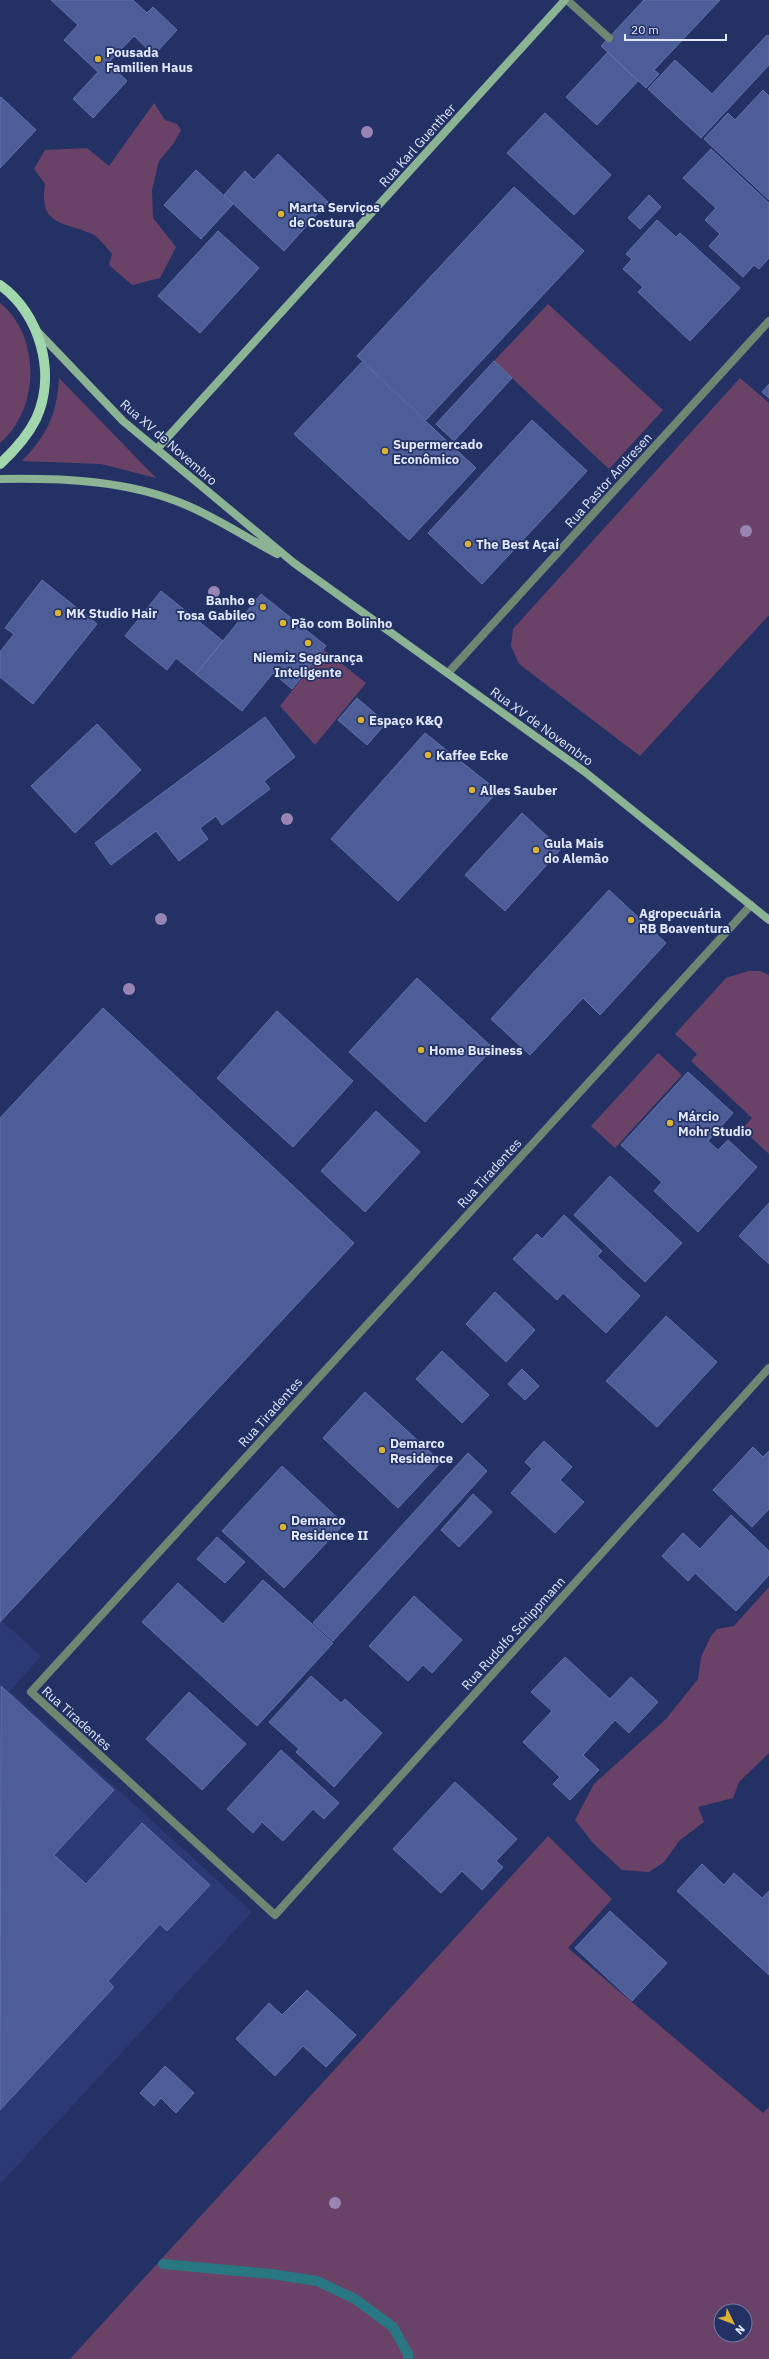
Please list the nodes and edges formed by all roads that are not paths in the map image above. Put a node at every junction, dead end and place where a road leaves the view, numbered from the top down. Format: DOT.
graph roads {
  1 [pos="566,0"];
  2 [pos="609,38"];
  3 [pos="0,285"];
  4 [pos="769,321"];
  5 [pos="36,330"];
  6 [pos="157,449"];
  7 [pos="0,464"];
  8 [pos="0,479"];
  9 [pos="294,563"];
  10 [pos="448,673"];
  11 [pos="751,905"];
  12 [pos="769,920"];
  13 [pos="769,1368"];
  14 [pos="275,1915"];
  1 -- 2 [label="street"];
  1 -- 6 [label="main road, Rua Karl Guenther"];
  3 -- 5 [label="main road"];
  4 -- 10 [label="street, Rua Pastor Andresen"];
  5 -- 6 [label="main road, Rua XV de Novembro"];
  5 -- 7 [label="main road"];
  6 -- 9 [label="main road, Rua XV de Novembro"];
  8 -- 9 [label="main road, Rua XV de Novembro"];
  9 -- 10 [label="main road, Rua XV de Novembro"];
  10 -- 11 [label="main road, Rua XV de Novembro"];
  11 -- 12 [label="main road, Rua XV de Novembro"];
  11 -- 14 [label="street, Rua Tiradentes"];
  13 -- 14 [label="street, Rua Rudolfo Schippmann"];
}
